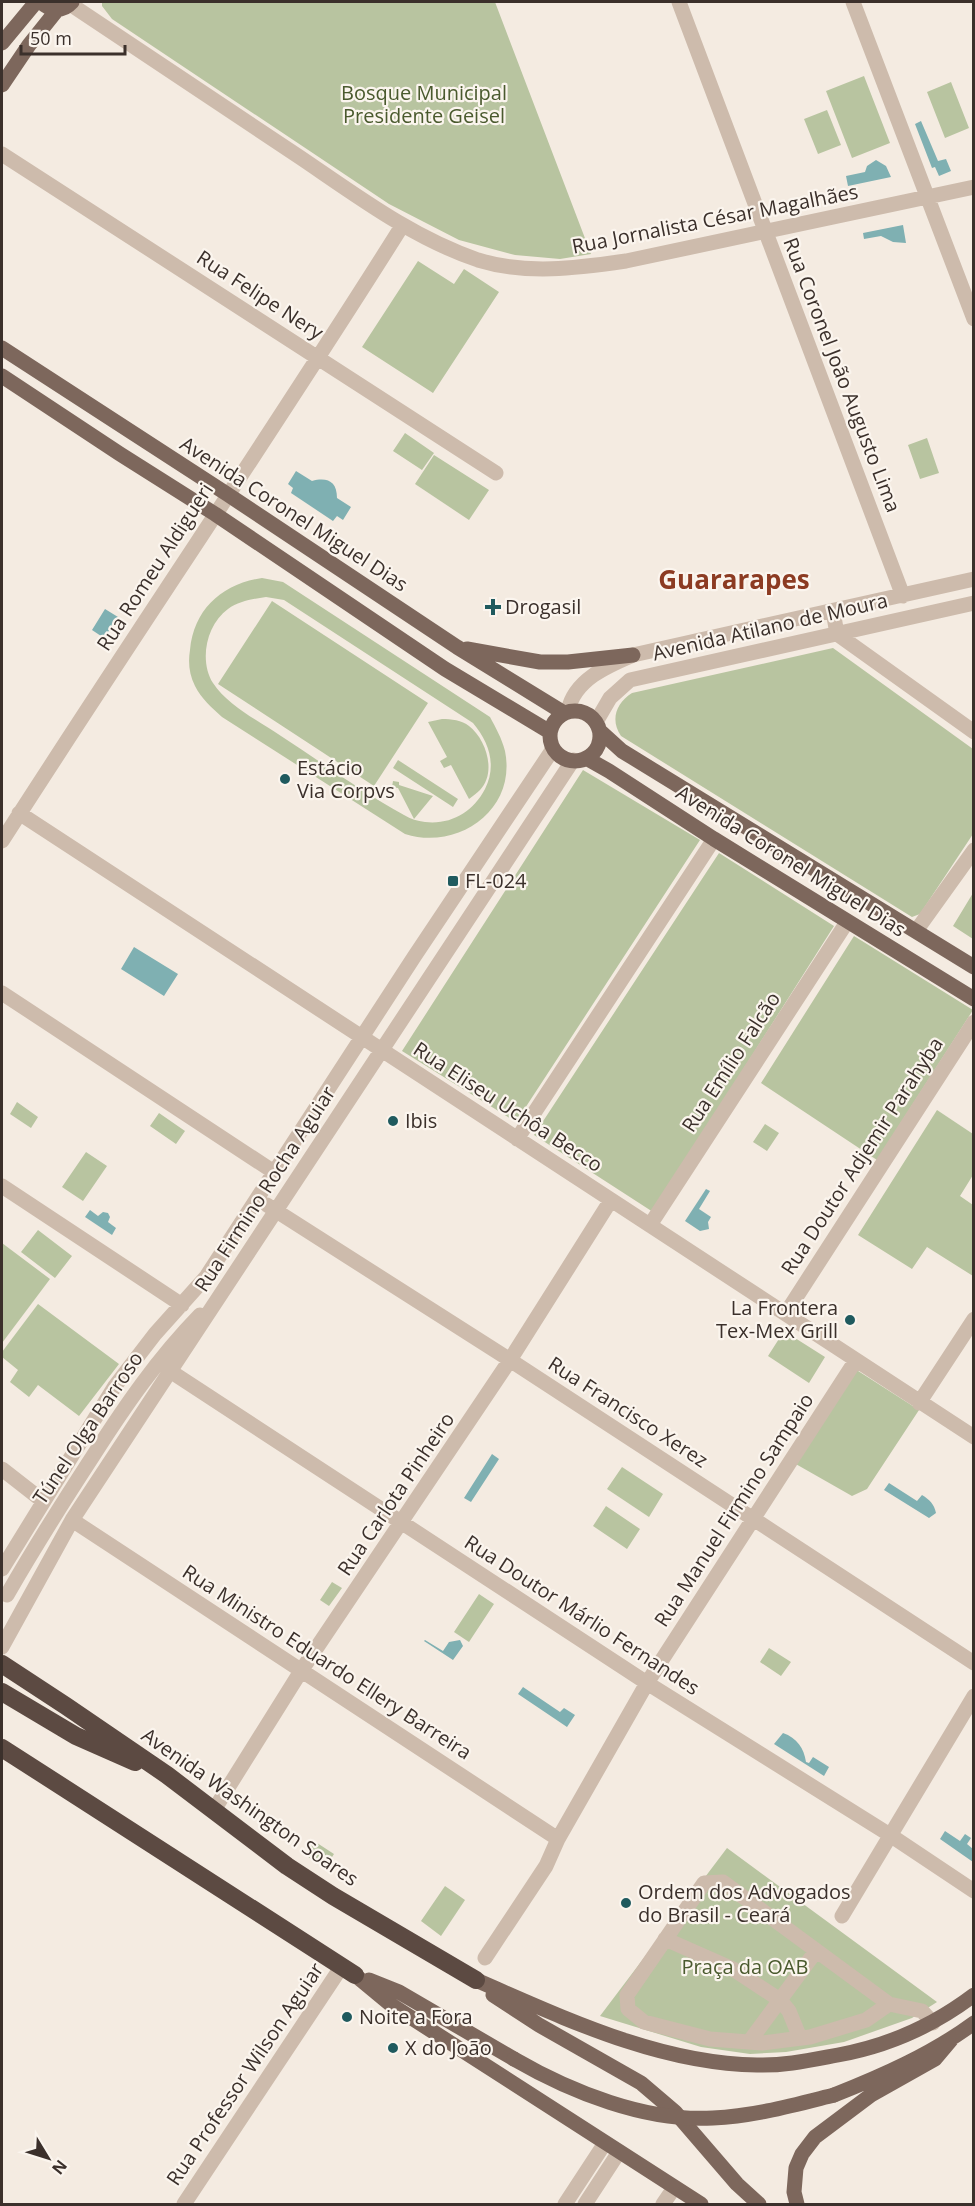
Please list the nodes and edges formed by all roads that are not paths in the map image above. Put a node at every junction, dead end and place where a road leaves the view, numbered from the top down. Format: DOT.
graph roads {
  1 [pos="36,2"];
  2 [pos="41,2"];
  3 [pos="679,2"];
  4 [pos="853,2"];
  5 [pos="67,5"];
  6 [pos="2,43"];
  7 [pos="2,85"];
  8 [pos="2,154"];
  9 [pos="974,187"];
  10 [pos="928,197"];
  11 [pos="402,226"];
  12 [pos="766,232"];
  13 [pos="974,319"];
  14 [pos="2,348"];
  15 [pos="319,358"];
  16 [pos="2,376"];
  17 [pos="82,401"];
  18 [pos="69,420"];
  19 [pos="496,472"];
  20 [pos="227,494"];
  21 [pos="215,514"];
  22 [pos="974,579"];
  23 [pos="903,596"];
  24 [pos="974,603"];
  25 [pos="833,611"];
  26 [pos="837,634"];
  27 [pos="457,647"];
  28 [pos="633,655"];
  29 [pos="566,712"];
  30 [pos="598,726"];
  31 [pos="550,732"];
  32 [pos="974,732"];
  33 [pos="553,749"];
  34 [pos="580,759"];
  35 [pos="19,813"];
  36 [pos="714,839"];
  37 [pos="2,841"];
  38 [pos="974,850"];
  39 [pos="847,922"];
  40 [pos="916,931"];
  41 [pos="974,967"];
  42 [pos="2,993"];
  43 [pos="974,999"];
  44 [pos="974,1022"];
  45 [pos="364,1037"];
  46 [pos="382,1050"];
  47 [pos="518,1139"];
  48 [pos="274,1172"];
  49 [pos="2,1186"];
  50 [pos="257,1199"];
  51 [pos="611,1200"];
  52 [pos="275,1210"];
  53 [pos="650,1225"];
  54 [pos="219,1296"];
  55 [pos="182,1305"];
  56 [pos="786,1313"];
  57 [pos="974,1319"];
  58 [pos="510,1360"];
  59 [pos="856,1360"];
  60 [pos="170,1371"];
  61 [pos="919,1403"];
  62 [pos="974,1437"];
  63 [pos="2,1469"];
  64 [pos="43,1500"];
  65 [pos="72,1520"];
  66 [pos="753,1520"];
  67 [pos="402,1523"];
  68 [pos="2,1569"];
  69 [pos="7,1596"];
  70 [pos="2,1647"];
  71 [pos="2,1663"];
  72 [pos="974,1664"];
  73 [pos="301,1671"];
  74 [pos="647,1683"];
  75 [pos="2,1692"];
  76 [pos="974,1696"];
  77 [pos="2,1748"];
  78 [pos="10,1758"];
  79 [pos="167,1775"];
  80 [pos="213,1810"];
  81 [pos="890,1835"];
  82 [pos="558,1839"];
  83 [pos="974,1891"];
  84 [pos="842,1916"];
  85 [pos="665,1939"];
  86 [pos="816,1951"];
  87 [pos="485,1958"];
  88 [pos="348,1971"];
  89 [pos="476,1980"];
  90 [pos="974,1995"];
  91 [pos="780,2000"];
  92 [pos="889,2004"];
  93 [pos="933,2023"];
  94 [pos="974,2023"];
  95 [pos="800,2038"];
  96 [pos="951,2040"];
  97 [pos="749,2042"];
  98 [pos="604,2143"];
  99 [pos="619,2152"];
  100 [pos="674,2188"];
  101 [pos="184,2205"];
  102 [pos="565,2205"];
  103 [pos="585,2205"];
  104 [pos="663,2205"];
  105 [pos="701,2205"];
  106 [pos="759,2205"];
  107 [pos="796,2205"];
  1 -- 6 [label="main road"];
  2 -- 5 [label="main road"];
  3 -- 12 [label="street, Rua Coronel João Augusto Lima"];
  4 -- 10 [label="street"];
  5 -- 7 [label="main road"];
  5 -- 11 [label="street, Rua Jornalista César Magalhães"];
  8 -- 15 [label="street, Rua Felipe Nery"];
  9 -- 10 [label="street, Rua Jornalista César Magalhães"];
  10 -- 12 [label="street, Rua Jornalista César Magalhães"];
  10 -- 13 [label="street"];
  11 -- 12 [label="street, Rua Jornalista César Magalhães"];
  11 -- 15 [label="street, Rua Romeu Aldigueri"];
  12 -- 23 [label="street, Rua Coronel João Augusto Lima"];
  14 -- 17 [label="main road, Avenida Coronel Miguel Dias"];
  15 -- 19 [label="street, Rua Felipe Nery"];
  15 -- 20 [label="street, Rua Romeu Aldigueri"];
  16 -- 18 [label="main road"];
  17 -- 18 [label="main road"];
  17 -- 20 [label="main road, Avenida Coronel Miguel Dias"];
  18 -- 21 [label="main road"];
  20 -- 21 [label="street, Rua Romeu Aldigueri"];
  20 -- 27 [label="main road, Avenida Coronel Miguel Dias"];
  21 -- 31 [label="main road"];
  21 -- 35 [label="street, Rua Romeu Aldigueri"];
  22 -- 23 [label="street, Avenida Atilano de Moura"];
  23 -- 25 [label="street, Avenida Atilano de Moura"];
  24 -- 26 [label="street, Avenida Atilano de Moura"];
  25 -- 26 [label="street"];
  25 -- 28 [label="street, Avenida Atilano de Moura"];
  26 -- 30 [label="street, Avenida Atilano de Moura"];
  26 -- 32 [label="street"];
  27 -- 28 [label="main road"];
  27 -- 29 [label="main road, Avenida Coronel Miguel Dias"];
  28 -- 29 [label="street, Avenida Atilano de Moura"];
  29 -- 30 [label="main road"];
  29 -- 31 [label="main road"];
  30 -- 34 [label="main road"];
  30 -- 40 [label="main road, Avenida Coronel Miguel Dias"];
  31 -- 33 [label="main road"];
  33 -- 34 [label="main road"];
  33 -- 45 [label="street, Rua Firmino Rocha Aguiar"];
  34 -- 36 [label="main road, Avenida Coronel Miguel Dias"];
  34 -- 46 [label="street, Rua Firmino Rocha Aguiar"];
  35 -- 37 [label="street, Rua Romeu Aldigueri"];
  35 -- 45 [label="street, Rua Eliseu Uchôa Becco"];
  36 -- 39 [label="main road, Avenida Coronel Miguel Dias"];
  36 -- 47 [label="street"];
  38 -- 40 [label="street"];
  39 -- 43 [label="main road, Avenida Coronel Miguel Dias"];
  39 -- 53 [label="street, Rua Emílio Falcão"];
  40 -- 41 [label="main road, Avenida Coronel Miguel Dias"];
  42 -- 48 [label="street"];
  44 -- 56 [label="street, Rua Doutor Adjemir Parahyba"];
  45 -- 46 [label="street, Rua Eliseu Uchôa Becco"];
  45 -- 48 [label="street, Rua Firmino Rocha Aguiar"];
  46 -- 47 [label="street, Rua Eliseu Uchôa Becco"];
  46 -- 52 [label="street, Rua Firmino Rocha Aguiar"];
  47 -- 51 [label="street, Rua Eliseu Uchôa Becco"];
  48 -- 50 [label="street, Rua Firmino Rocha Aguiar"];
  49 -- 55 [label="street"];
  50 -- 52 [label="street, Rua Francisco Xerez"];
  50 -- 55 [label="street, Rua Firmino Rocha Aguiar"];
  51 -- 53 [label="street, Rua Eliseu Uchôa Becco"];
  51 -- 58 [label="street, Rua Carlota Pinheiro"];
  52 -- 54 [label="street, Rua Firmino Rocha Aguiar"];
  52 -- 58 [label="street, Rua Francisco Xerez"];
  53 -- 56 [label="street, Rua Eliseu Uchôa Becco"];
  54 -- 60 [label="street, Rua Firmino Rocha Aguiar"];
  54 -- 69 [label="street, Túnel Olga Barroso"];
  55 -- 64 [label="street, Rua Firmino Rocha Aguiar"];
  56 -- 59 [label="street, Rua Eliseu Uchôa Becco"];
  57 -- 61 [label="street"];
  58 -- 66 [label="street, Rua Francisco Xerez"];
  58 -- 67 [label="street, Rua Carlota Pinheiro"];
  59 -- 61 [label="street, Rua Eliseu Uchôa Becco"];
  59 -- 66 [label="street, Rua Manuel Firmino Sampaio"];
  60 -- 65 [label="street, Rua Firmino Rocha Aguiar"];
  60 -- 67 [label="street, Rua Doutor Márlio Fernandes"];
  61 -- 62 [label="street, Rua Eliseu Uchôa Becco"];
  63 -- 64 [label="street"];
  64 -- 68 [label="street, Rua Firmino Rocha Aguiar"];
  65 -- 70 [label="street, Rua Firmino Rocha Aguiar"];
  65 -- 73 [label="street, Rua Ministro Eduardo Ellery Barreira"];
  66 -- 72 [label="street, Rua Francisco Xerez"];
  66 -- 74 [label="street, Rua Manuel Firmino Sampaio"];
  67 -- 73 [label="street, Rua Carlota Pinheiro"];
  67 -- 74 [label="street, Rua Doutor Márlio Fernandes"];
  71 -- 79 [label="highway, Avenida Washington Soares"];
  73 -- 80 [label="street, Rua Carlota Pinheiro"];
  73 -- 82 [label="street, Rua Ministro Eduardo Ellery Barreira"];
  74 -- 81 [label="street, Rua Doutor Márlio Fernandes"];
  74 -- 82 [label="street, Rua Manuel Firmino Sampaio"];
  75 -- 79 [label="highway"];
  76 -- 81 [label="street"];
  77 -- 78 [label="highway"];
  78 -- 88 [label="highway"];
  79 -- 80 [label="highway, Avenida Washington Soares"];
  80 -- 89 [label="highway, Avenida Washington Soares"];
  81 -- 83 [label="street, Rua Doutor Márlio Fernandes"];
  81 -- 84 [label="street"];
  82 -- 87 [label="street, Rua Manuel Firmino Sampaio"];
  85 -- 86 [label="street"];
  85 -- 91 [label="street"];
  85 -- 97 [label="street"];
  86 -- 91 [label="street"];
  86 -- 92 [label="street"];
  88 -- 96 [label="main road, bridge"];
  88 -- 98 [label="main road"];
  88 -- 101 [label="street, Rua Professor Wilson Aguiar"];
  89 -- 93 [label="main road, Avenida Washington Soares"];
  89 -- 106 [label="main road, Avenida Washington Soares"];
  90 -- 93 [label="main road, Avenida Washington Soares"];
  91 -- 95 [label="street"];
  91 -- 97 [label="street"];
  92 -- 93 [label="street"];
  92 -- 95 [label="street"];
  94 -- 96 [label="main road"];
  95 -- 97 [label="street"];
  96 -- 107 [label="main road"];
  98 -- 99 [label="main road"];
  98 -- 102 [label="street"];
  99 -- 100 [label="main road"];
  99 -- 103 [label="street"];
  100 -- 104 [label="street"];
  100 -- 105 [label="main road"];
}
